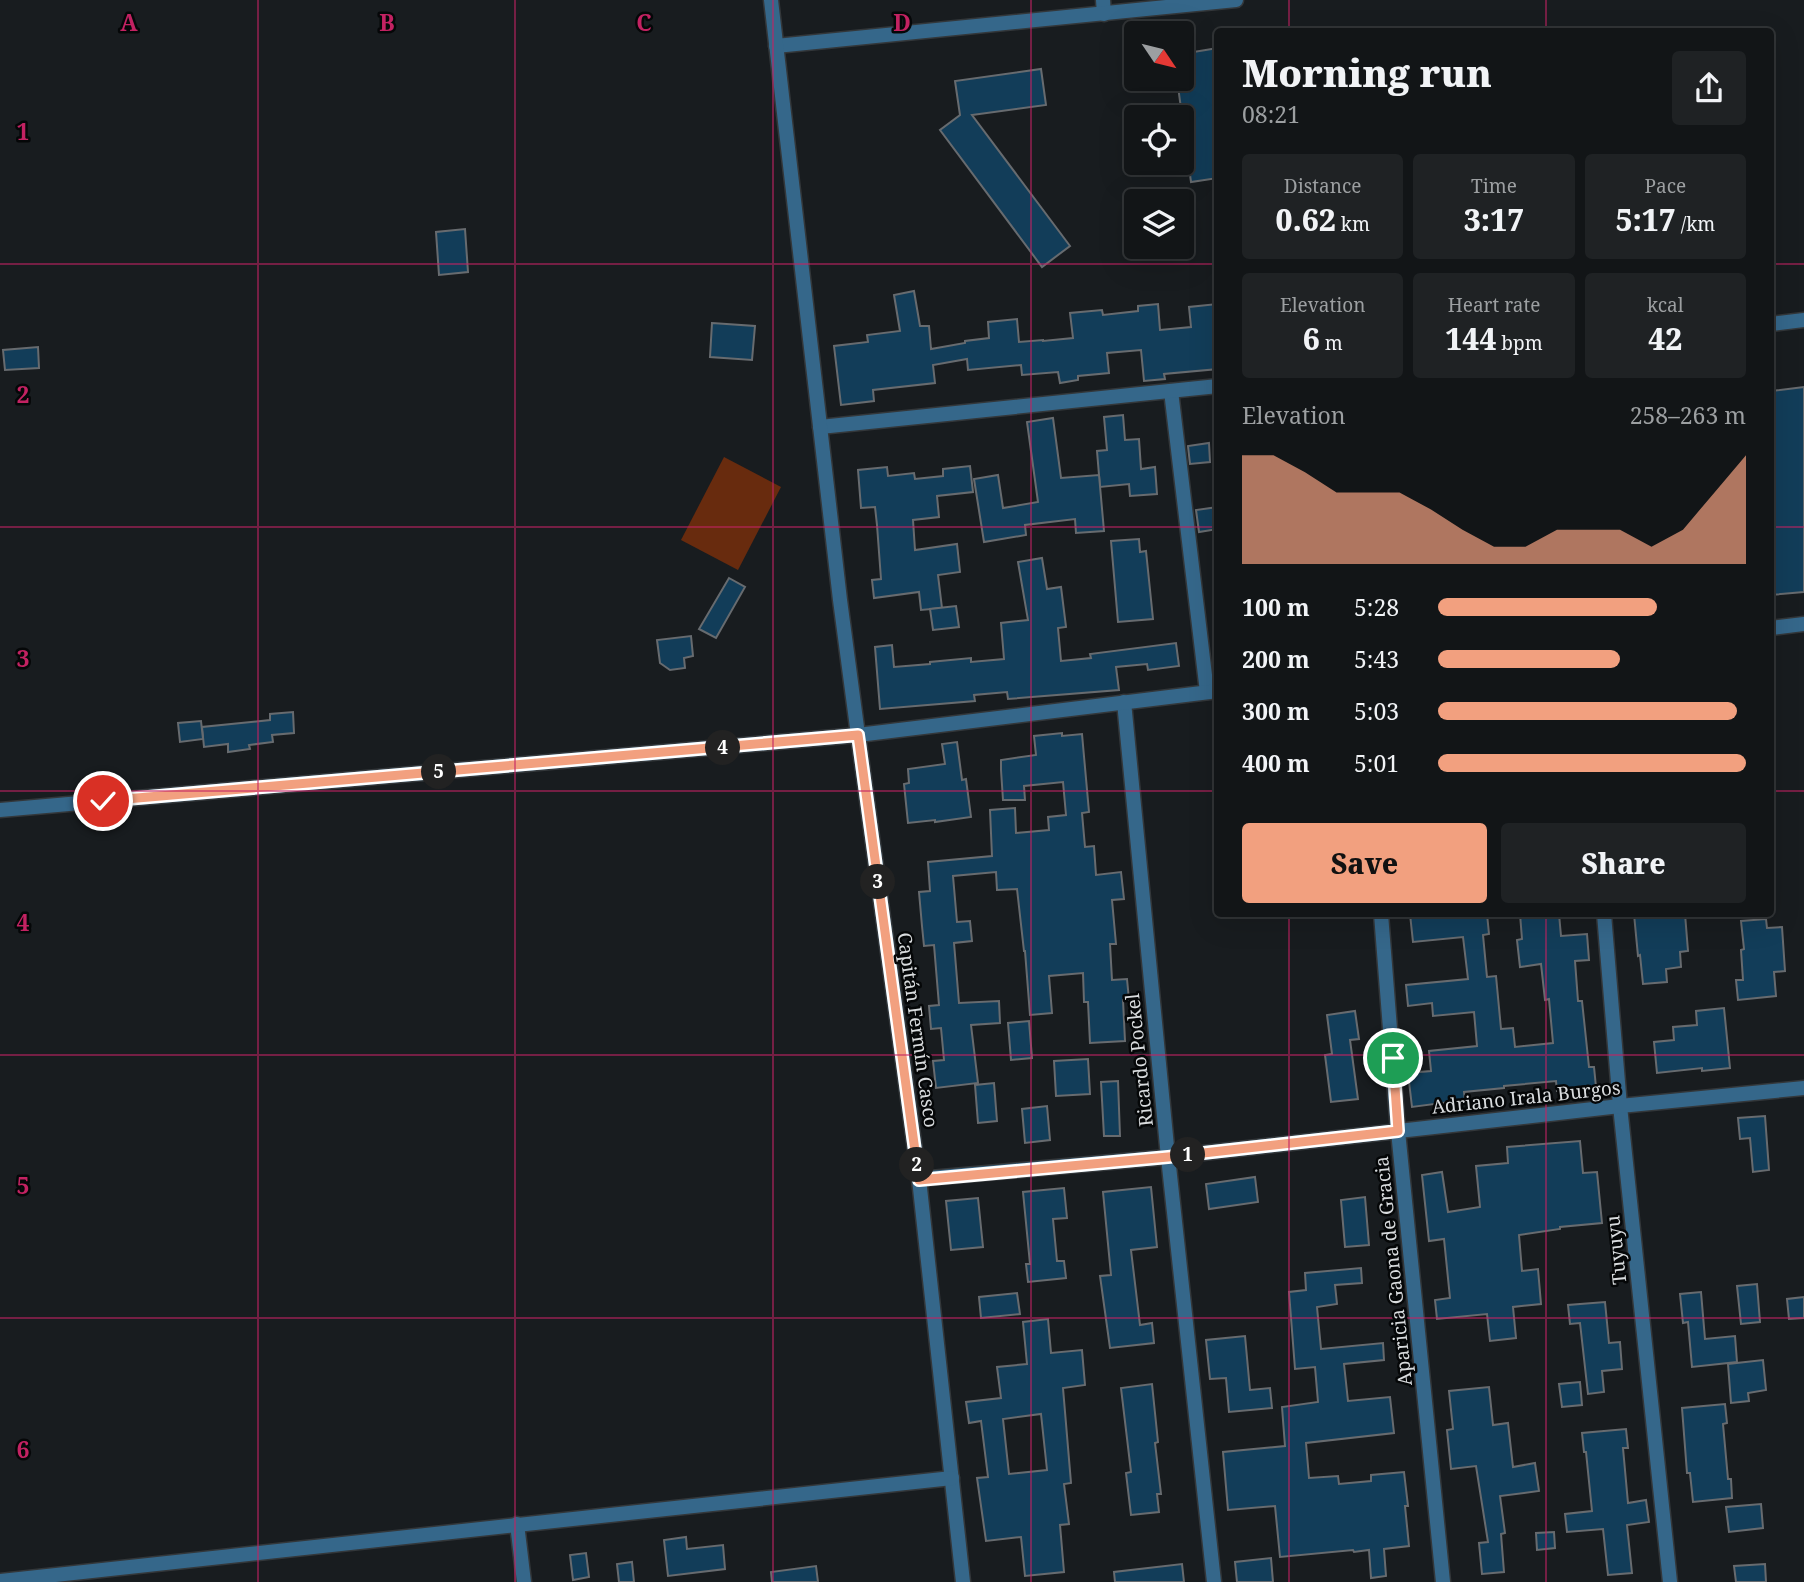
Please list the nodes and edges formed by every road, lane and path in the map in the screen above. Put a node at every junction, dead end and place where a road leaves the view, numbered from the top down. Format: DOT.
graph roads {
  1 [pos="771,0"];
  2 [pos="1236,0"];
  3 [pos="1104,7"];
  4 [pos="776,46"];
  5 [pos="1804,320"];
  6 [pos="1774,324"];
  7 [pos="1214,386"];
  8 [pos="1171,391"];
  9 [pos="820,427"];
  10 [pos="1804,624"];
  11 [pos="1774,628"];
  12 [pos="1213,692"];
  13 [pos="1124,702"];
  14 [pos="858,735"];
  15 [pos="0,810"];
  16 [pos="1381,917"];
  17 [pos="1604,917"];
  18 [pos="1804,1088"];
  19 [pos="1620,1105"];
  20 [pos="1398,1131"];
  21 [pos="1168,1157"];
  22 [pos="919,1180"];
  23 [pos="952,1478"];
  24 [pos="517,1524"];
  25 [pos="81,1577"];
  26 [pos="0,1581"];
  27 [pos="524,1582"];
  28 [pos="963,1582"];
  29 [pos="1214,1582"];
  30 [pos="1443,1582"];
  31 [pos="1670,1582"];
  1 -- 4 [label="street, Capitán Fermín Casco"];
  2 -- 3 [label="street"];
  3 -- 4 [label="street"];
  4 -- 9 [label="street, Capitán Fermín Casco"];
  5 -- 6 [label="street"];
  7 -- 8 [label="street"];
  8 -- 9 [label="street"];
  8 -- 12 [label="street"];
  9 -- 14 [label="street, Capitán Fermín Casco"];
  10 -- 11 [label="street"];
  12 -- 13 [label="street"];
  13 -- 14 [label="street"];
  13 -- 21 [label="street, Ricardo Pockel"];
  14 -- 15 [label="street"];
  14 -- 22 [label="street, Capitán Fermín Casco"];
  16 -- 20 [label="street, Aparicia Gaona de Gracia"];
  17 -- 19 [label="street, Tuyuyu"];
  18 -- 19 [label="street, Adriano Irala Burgos"];
  19 -- 20 [label="street, Adriano Irala Burgos"];
  19 -- 31 [label="street, Tuyuyu"];
  20 -- 21 [label="street, Adriano Irala Burgos"];
  20 -- 30 [label="street, Aparicia Gaona de Gracia"];
  21 -- 22 [label="street, Adriano Irala Burgos"];
  21 -- 29 [label="street, Ricardo Pockel"];
  22 -- 23 [label="street, Capitán Fermín Casco"];
  23 -- 24 [label="street"];
  23 -- 28 [label="street, Capitán Fermín Casco"];
  24 -- 25 [label="street"];
  24 -- 27 [label="street"];
  25 -- 26 [label="street"];
}
